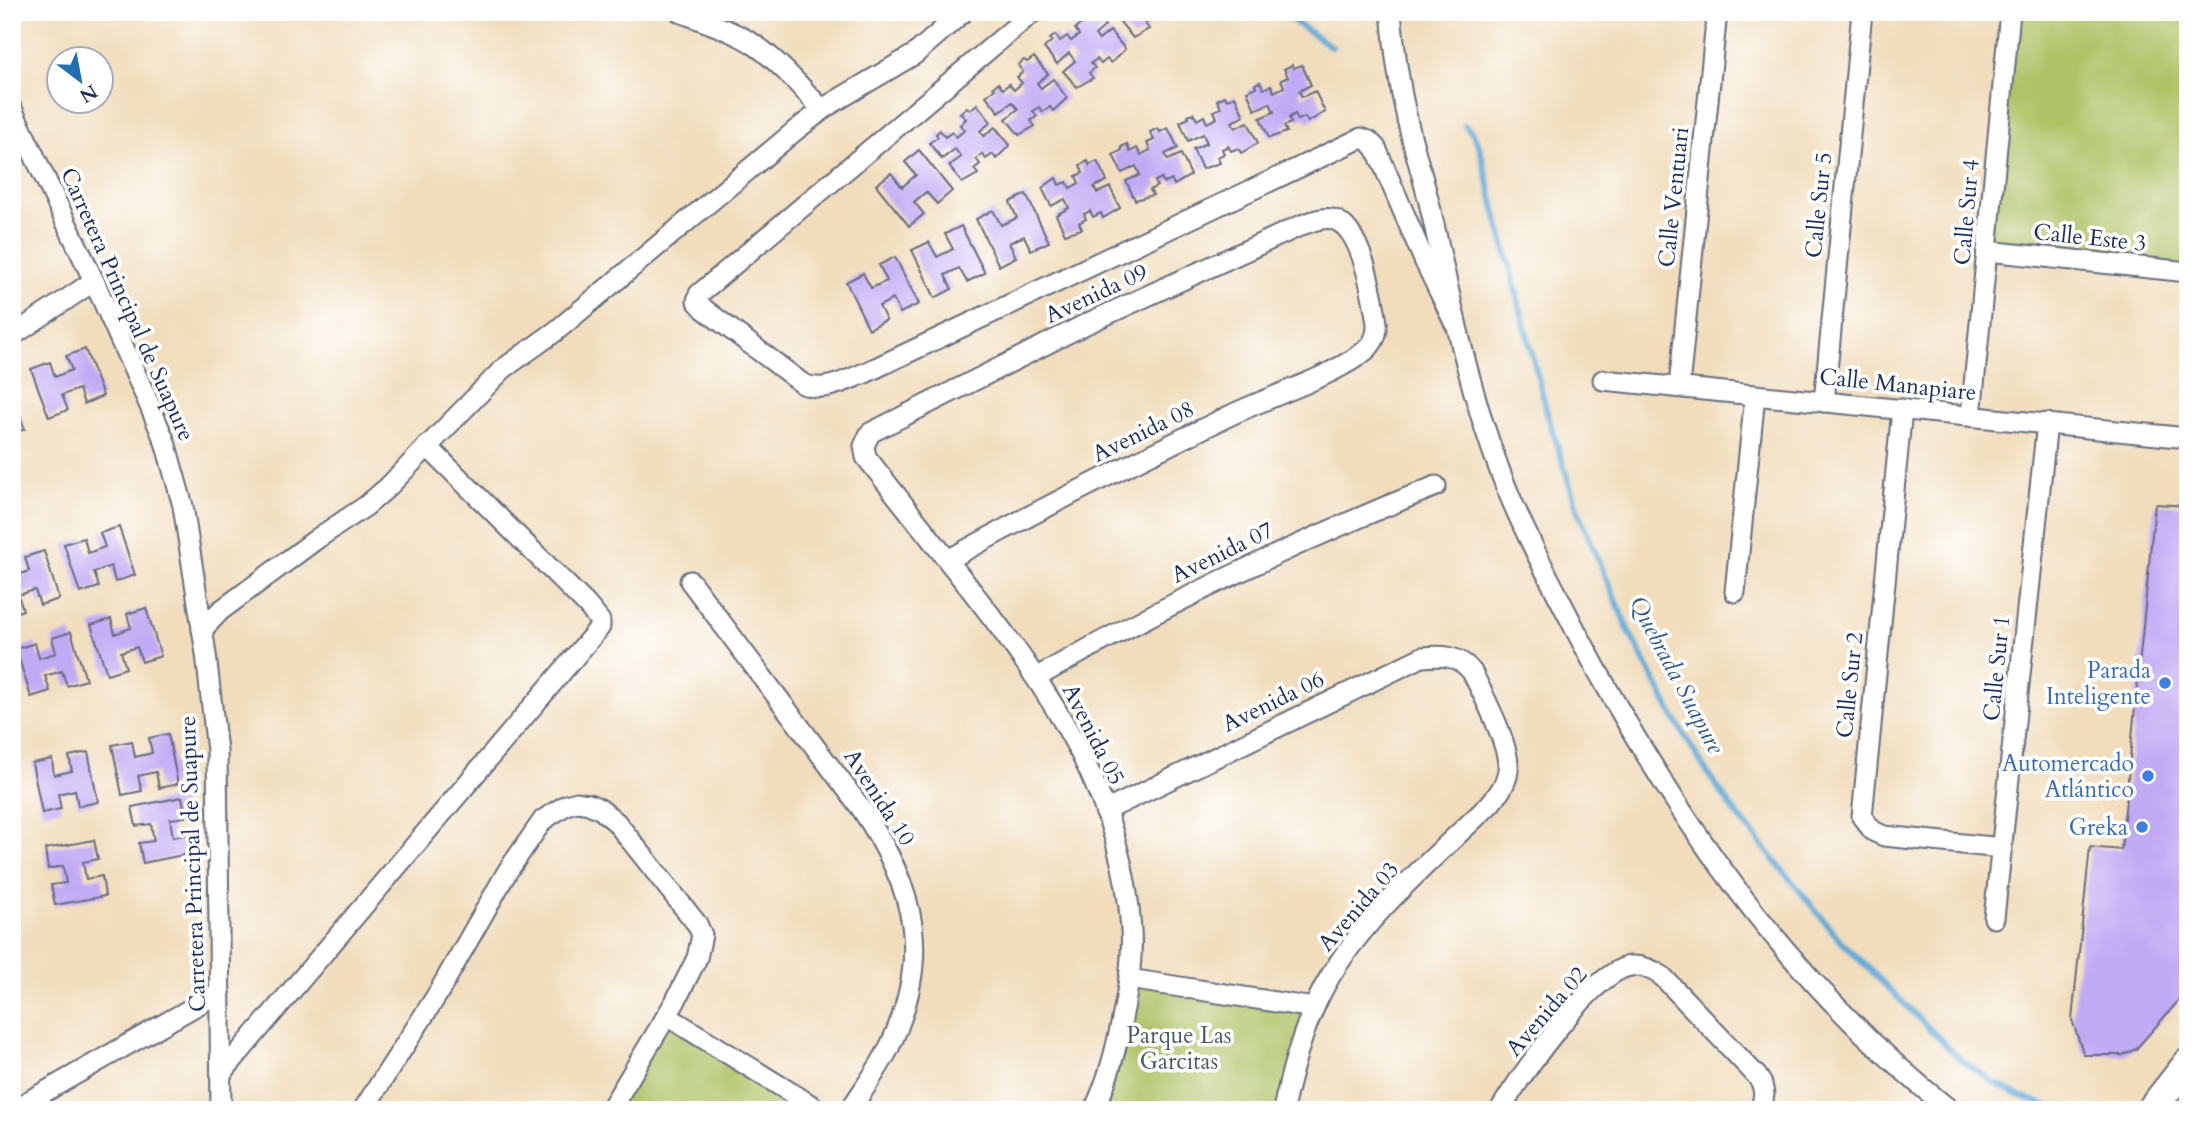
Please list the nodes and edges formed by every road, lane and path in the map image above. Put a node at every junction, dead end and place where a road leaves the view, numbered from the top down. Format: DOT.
graph roads {
  1 [pos="680,12"];
  2 [pos="963,12"];
  3 [pos="1033,12"];
  4 [pos="1391,12"];
  5 [pos="1717,12"];
  6 [pos="1862,12"];
  7 [pos="2010,12"];
  8 [pos="721,20"];
  9 [pos="12,109"];
  10 [pos="822,109"];
  11 [pos="1987,251"];
  12 [pos="2188,272"];
  13 [pos="94,281"];
  14 [pos="1455,324"];
  15 [pos="12,336"];
  16 [pos="1362,353"];
  17 [pos="1604,380"];
  18 [pos="1679,387"];
  19 [pos="1755,395"];
  20 [pos="1824,402"];
  21 [pos="1902,409"];
  22 [pos="1971,416"];
  23 [pos="2047,423"];
  24 [pos="870,433"];
  25 [pos="2188,438"];
  26 [pos="428,446"];
  27 [pos="1436,486"];
  28 [pos="948,560"];
  29 [pos="690,581"];
  30 [pos="1735,592"];
  31 [pos="202,630"];
  32 [pos="1037,677"];
  33 [pos="1508,760"];
  34 [pos="1105,811"];
  35 [pos="2002,848"];
  36 [pos="1994,918"];
  37 [pos="1129,979"];
  38 [pos="220,992"];
  39 [pos="1314,1008"];
  40 [pos="667,1016"];
  41 [pos="2188,1063"];
  42 [pos="221,1074"];
  43 [pos="13,1110"];
  44 [pos="221,1110"];
  45 [pos="363,1110"];
  46 [pos="610,1110"];
  47 [pos="819,1110"];
  48 [pos="850,1110"];
  49 [pos="1094,1110"];
  50 [pos="1283,1110"];
  51 [pos="1500,1110"];
  52 [pos="1761,1110"];
  53 [pos="1951,1110"];
  54 [pos="2151,1110"];
  1 -- 8 [label="street"];
  2 -- 10 [label="street"];
  3 -- 14 [label="street"];
  4 -- 14 [label="street"];
  5 -- 18 [label="street, Calle Ventuari"];
  6 -- 20 [label="street, Calle Sur 5"];
  7 -- 11 [label="street, Calle Sur 4"];
  8 -- 10 [label="street"];
  9 -- 13 [label="street, Carretera Principal de Suapure"];
  10 -- 26 [label="street"];
  11 -- 12 [label="street, Calle Este 3"];
  11 -- 22 [label="street, Calle Sur 4"];
  13 -- 15 [label="street"];
  13 -- 31 [label="street, Carretera Principal de Suapure"];
  14 -- 53 [label="street"];
  16 -- 24 [label="street, Avenida 09"];
  16 -- 28 [label="street, Avenida 08"];
  17 -- 18 [label="street, Calle Manapiare"];
  18 -- 19 [label="street, Calle Manapiare"];
  19 -- 20 [label="street, Calle Manapiare"];
  19 -- 30 [label="street"];
  20 -- 21 [label="street, Calle Manapiare"];
  21 -- 22 [label="street, Calle Manapiare"];
  21 -- 35 [label="street, Calle Sur 2"];
  22 -- 23 [label="street, Calle Manapiare"];
  23 -- 25 [label="street, Calle Manapiare"];
  23 -- 35 [label="street, Calle Sur 1"];
  24 -- 28 [label="street, Avenida 05"];
  26 -- 31 [label="street"];
  26 -- 42 [label="street"];
  27 -- 32 [label="street, Avenida 07"];
  28 -- 32 [label="street, Avenida 05"];
  29 -- 48 [label="street, Avenida 10"];
  31 -- 38 [label="street, Carretera Principal de Suapure"];
  32 -- 34 [label="street, Avenida 05"];
  33 -- 34 [label="street, Avenida 06"];
  33 -- 39 [label="street, Avenida 03"];
  34 -- 37 [label="street, Avenida 05"];
  35 -- 36 [label="street, Calle Sur 1"];
  37 -- 39 [label="street"];
  37 -- 49 [label="street, Avenida 05"];
  38 -- 42 [label="street, Carretera Principal de Suapure"];
  38 -- 43 [label="street"];
  39 -- 50 [label="street, Avenida 03"];
  40 -- 45 [label="street"];
  40 -- 46 [label="street"];
  40 -- 47 [label="street"];
  41 -- 54 [label="main road"];
  42 -- 44 [label="street, Carretera Principal de Suapure"];
  51 -- 52 [label="street, Avenida 02"];
}
